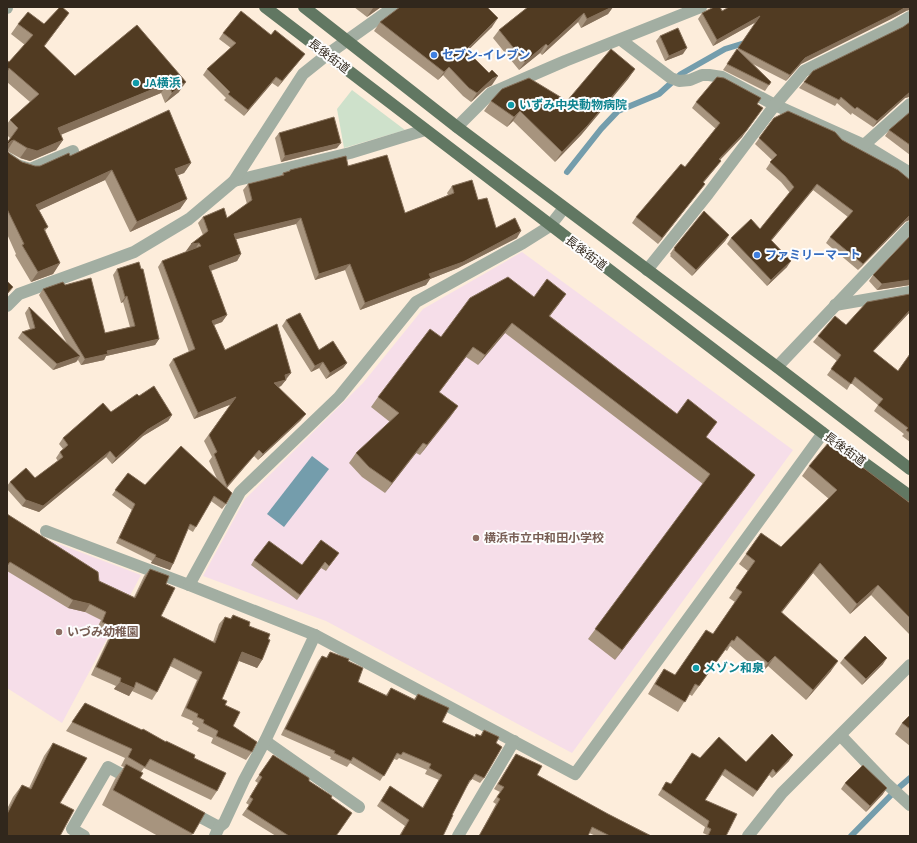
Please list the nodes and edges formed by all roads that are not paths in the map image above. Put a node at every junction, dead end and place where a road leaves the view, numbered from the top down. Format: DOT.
graph roads {
  1 [pos="265,7"];
  2 [pos="304,7"];
  3 [pos="394,7"];
  4 [pos="701,7"];
  5 [pos="910,17"];
  6 [pos="621,40"];
  7 [pos="348,41"];
  8 [pos="328,54"];
  9 [pos="910,104"];
  10 [pos="775,106"];
  11 [pos="457,127"];
  12 [pos="425,130"];
  13 [pos="864,145"];
  14 [pos="73,151"];
  15 [pos="7,158"];
  16 [pos="910,173"];
  17 [pos="234,181"];
  18 [pos="564,208"];
  19 [pos="550,226"];
  20 [pos="910,228"];
  21 [pos="647,270"];
  22 [pos="910,292"];
  23 [pos="835,305"];
  24 [pos="7,306"];
  25 [pos="777,367"];
  26 [pos="823,433"];
  27 [pos="910,469"];
  28 [pos="910,496"];
  29 [pos="46,531"];
  30 [pos="189,585"];
  31 [pos="315,635"];
  32 [pos="910,665"];
  33 [pos="841,736"];
  34 [pos="266,741"];
  35 [pos="514,742"];
  36 [pos="143,786"];
  37 [pos="908,803"];
  38 [pos="178,805"];
  39 [pos="359,807"];
  40 [pos="217,832"];
  41 [pos="84,836"];
  42 [pos="458,836"];
  43 [pos="748,836"];
  1 -- 8 [label="main road, 長後街道"];
  2 -- 7 [label="main road, 長後街道"];
  3 -- 7 [label="street"];
  4 -- 6 [label="street"];
  5 -- 10 [label="street"];
  6 -- 10 [label="street"];
  6 -- 11 [label="street"];
  7 -- 8 [label="street"];
  7 -- 11 [label="main road, 長後街道"];
  8 -- 12 [label="main road, 長後街道"];
  8 -- 17 [label="street"];
  9 -- 13 [label="street"];
  10 -- 13 [label="street"];
  10 -- 21 [label="street"];
  11 -- 18 [label="main road, 長後街道"];
  12 -- 17 [label="street"];
  12 -- 19 [label="main road, 長後街道"];
  13 -- 16 [label="street"];
  14 -- 15 [label="street"];
  17 -- 24 [label="street"];
  18 -- 19 [label="street"];
  18 -- 21 [label="main road, 長後街道"];
  19 -- 26 [label="main road, 長後街道"];
  19 -- 30 [label="street"];
  20 -- 23 [label="street"];
  21 -- 25 [label="main road, 長後街道"];
  22 -- 23 [label="street"];
  23 -- 25 [label="street"];
  25 -- 27 [label="main road, 長後街道"];
  26 -- 28 [label="main road, 長後街道"];
  26 -- 35 [label="street"];
  29 -- 30 [label="street"];
  30 -- 31 [label="street"];
  31 -- 34 [label="street"];
  31 -- 35 [label="street"];
  32 -- 33 [label="street"];
  33 -- 37 [label="street"];
  33 -- 43 [label="street"];
  34 -- 39 [label="street"];
  34 -- 40 [label="street"];
  35 -- 42 [label="street"];
  36 -- 41 [label="street"];
  38 -- 40 [label="street"];
}
